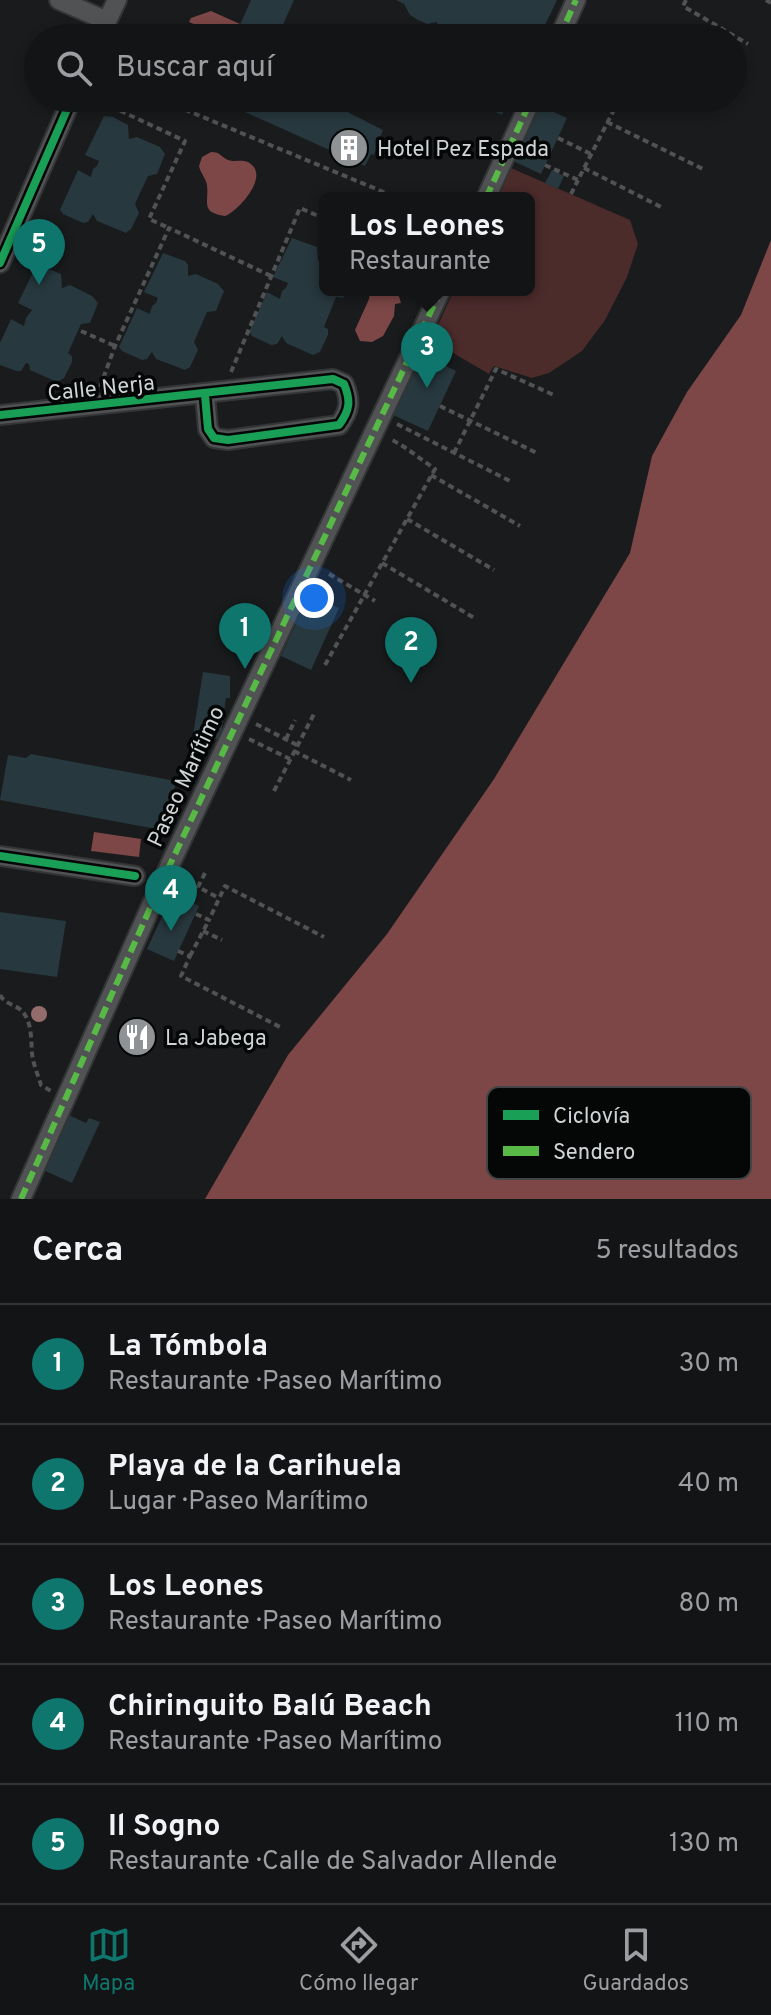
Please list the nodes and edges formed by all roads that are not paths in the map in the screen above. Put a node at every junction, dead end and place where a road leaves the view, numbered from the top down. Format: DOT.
graph roads {
  1 [pos="59,0"];
  2 [pos="117,0"];
  3 [pos="576,0"];
  4 [pos="95,24"];
  5 [pos="105,24"];
  6 [pos="565,24"];
  7 [pos="66,112"];
  8 [pos="526,112"];
  9 [pos="489,192"];
  10 [pos="0,263"];
  11 [pos="438,296"];
  12 [pos="214,394"];
  13 [pos="0,415"];
  14 [pos="0,856"];
  15 [pos="135,876"];
  16 [pos="21,1199"];
  1 -- 4 [label="street"];
  2 -- 5 [label="street"];
  3 -- 6 [label="street"];
  7 -- 10 [label="street"];
  8 -- 9 [label="street"];
  11 -- 16 [label="street, Paseo Marítimo"];
  12 -- 12 [label="street, Calle Nerja"];
  12 -- 13 [label="street, Calle Nerja"];
  14 -- 15 [label="street"];
}
